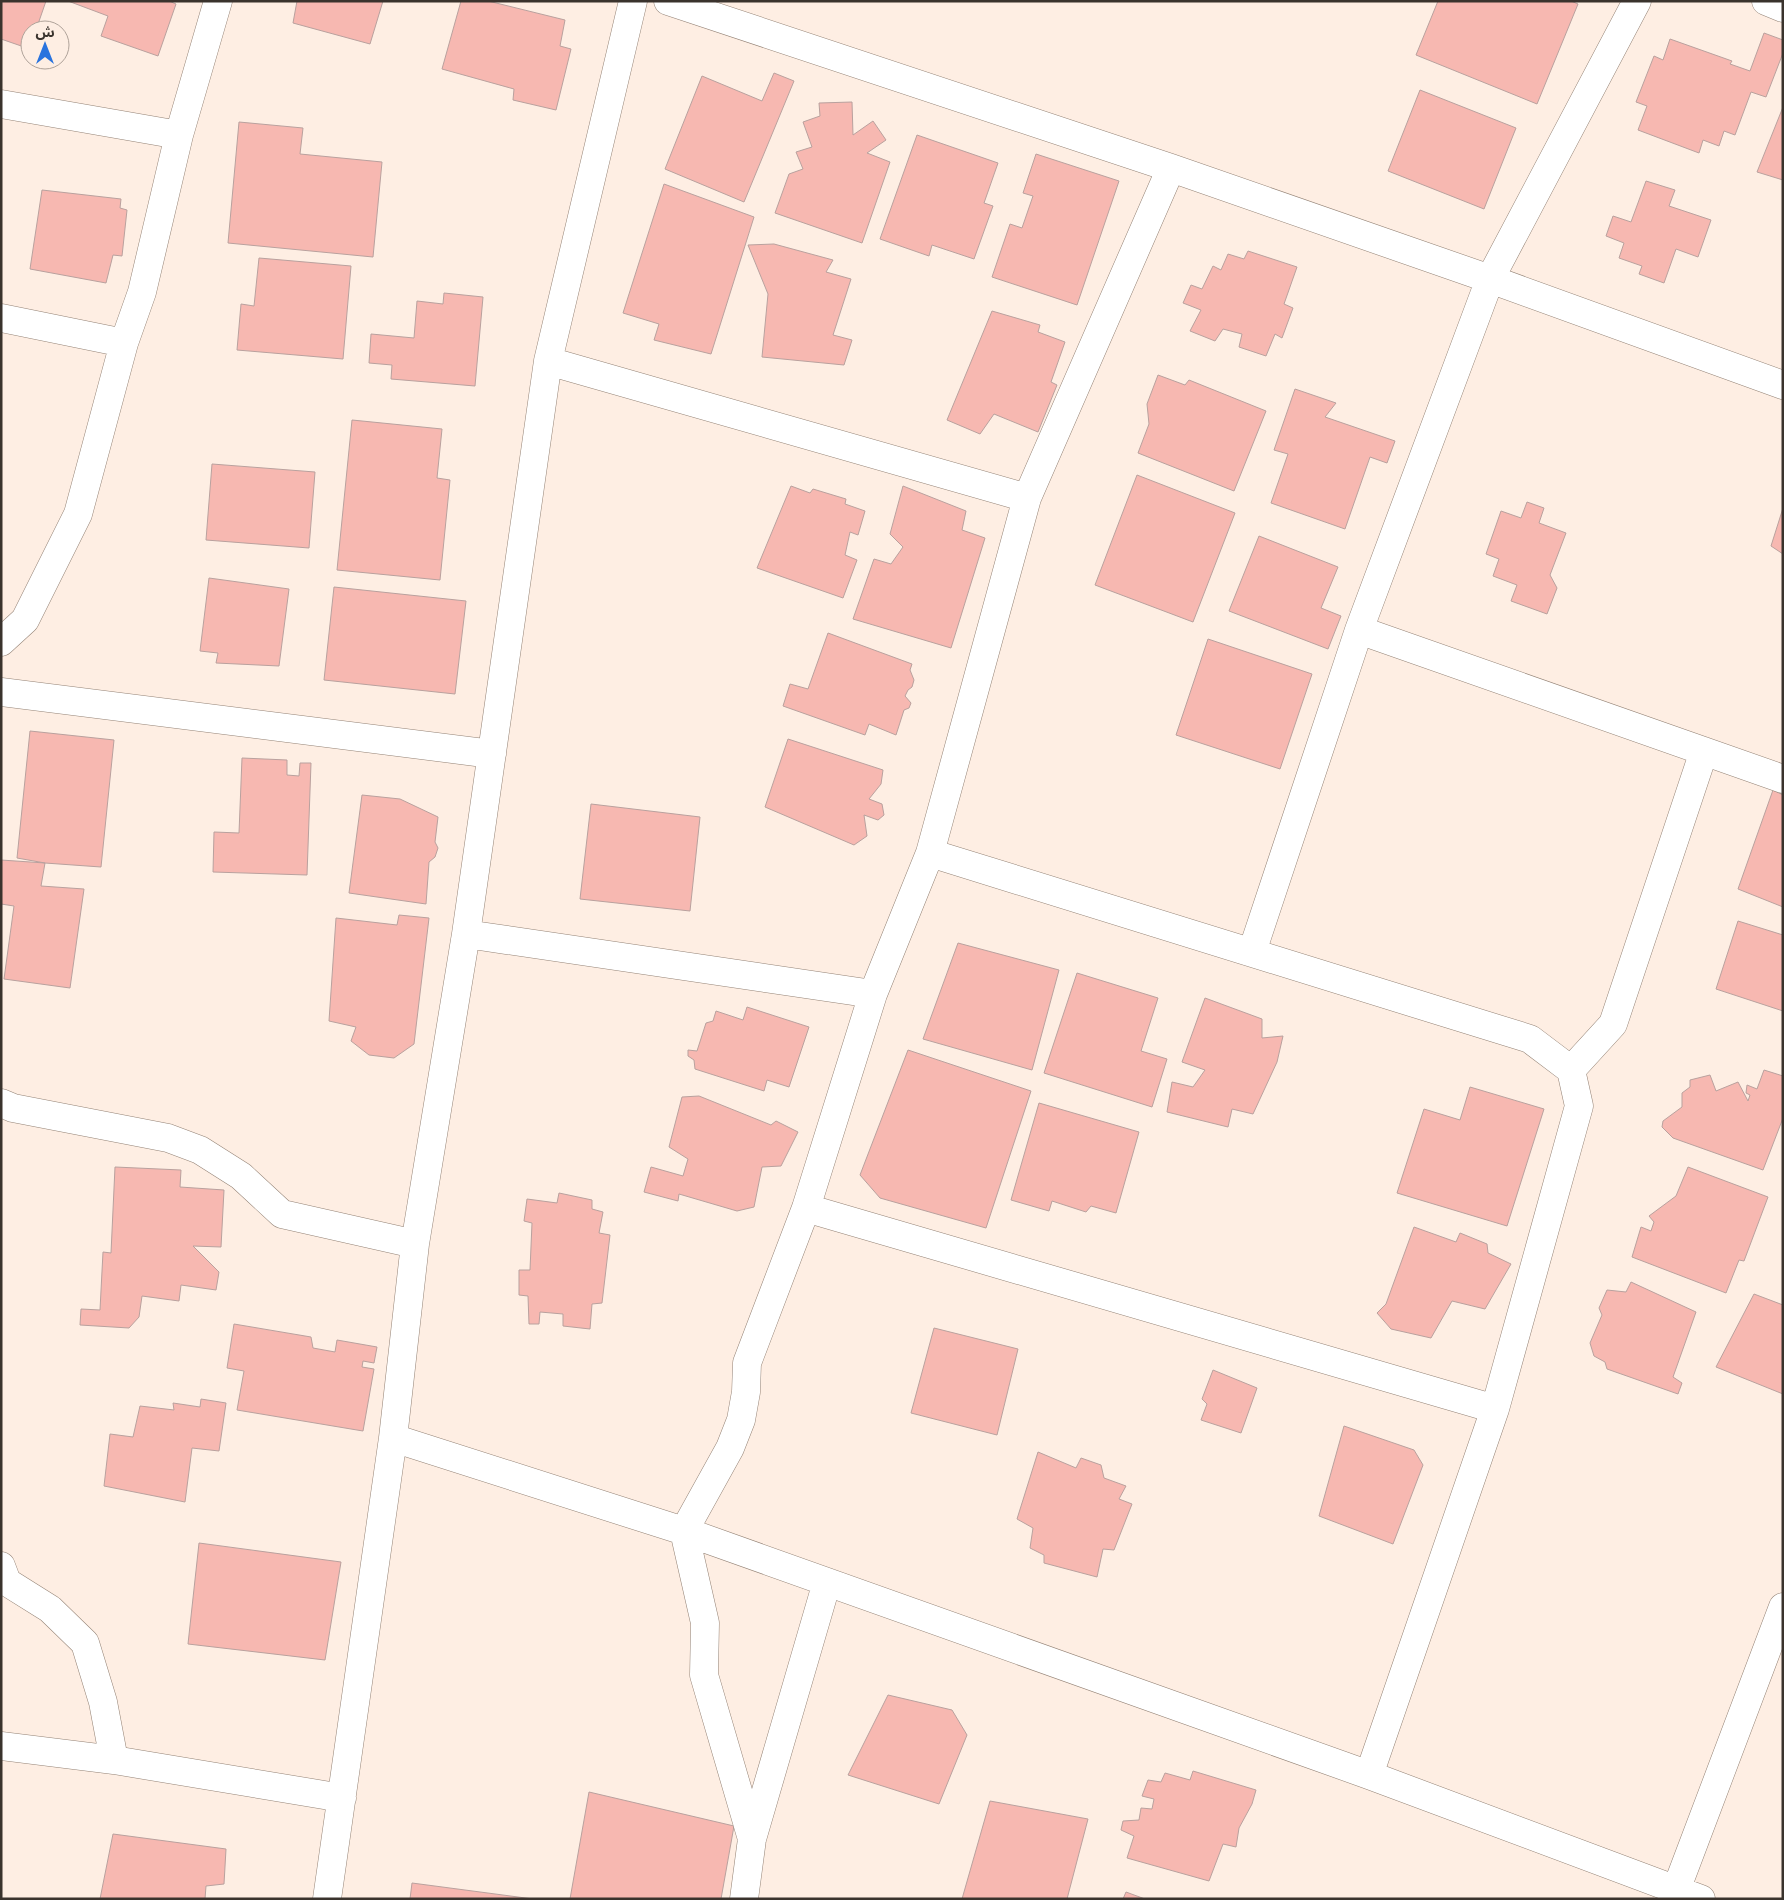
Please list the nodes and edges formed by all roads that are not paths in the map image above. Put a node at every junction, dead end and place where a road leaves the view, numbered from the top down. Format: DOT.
graph roads {
  1 [pos="218,1"];
  2 [pos="634,1"];
  3 [pos="668,1"];
  4 [pos="1637,1"];
  5 [pos="1766,1"];
  6 [pos="1783,8"];
  7 [pos="1,104"];
  8 [pos="179,135"];
  9 [pos="1170,168"];
  10 [pos="1490,279"];
  11 [pos="1,318"];
  12 [pos="124,343"];
  13 [pos="548,361"];
  14 [pos="1783,385"];
  15 [pos="1027,498"];
  16 [pos="1359,630"];
  17 [pos="1,642"];
  18 [pos="1,692"];
  19 [pos="1704,751"];
  20 [pos="492,754"];
  21 [pos="1783,779"];
  22 [pos="930,853"];
  23 [pos="466,934"];
  24 [pos="1252,952"];
  25 [pos="873,994"];
  26 [pos="1571,1070"];
  27 [pos="1,1103"];
  28 [pos="806,1208"];
  29 [pos="415,1244"];
  30 [pos="1495,1409"];
  31 [pos="393,1438"];
  32 [pos="684,1531"];
  33 [pos="1,1566"];
  34 [pos="827,1582"];
  35 [pos="1783,1606"];
  36 [pos="1,1746"];
  37 [pos="114,1760"];
  38 [pos="1369,1775"];
  39 [pos="342,1798"];
  40 [pos="752,1839"];
  41 [pos="1676,1890"];
  42 [pos="327,1899"];
  43 [pos="744,1899"];
  44 [pos="1701,1899"];
  1 -- 8 [label="street"];
  2 -- 13 [label="street"];
  3 -- 9 [label="street"];
  4 -- 10 [label="street"];
  5 -- 6 [label="street"];
  7 -- 8 [label="street"];
  8 -- 12 [label="street"];
  9 -- 10 [label="street"];
  9 -- 15 [label="street"];
  10 -- 14 [label="street"];
  10 -- 16 [label="street"];
  11 -- 12 [label="street"];
  12 -- 17 [label="street"];
  13 -- 15 [label="street"];
  13 -- 20 [label="street"];
  15 -- 22 [label="street"];
  16 -- 19 [label="street"];
  16 -- 24 [label="street"];
  18 -- 20 [label="street"];
  19 -- 21 [label="street"];
  19 -- 26 [label="street"];
  20 -- 23 [label="street"];
  22 -- 24 [label="street"];
  22 -- 25 [label="street"];
  23 -- 25 [label="street"];
  23 -- 29 [label="street"];
  24 -- 26 [label="street"];
  25 -- 28 [label="street"];
  26 -- 30 [label="street"];
  27 -- 29 [label="street"];
  28 -- 30 [label="street"];
  28 -- 32 [label="street"];
  29 -- 31 [label="street"];
  30 -- 38 [label="street"];
  31 -- 32 [label="street"];
  31 -- 39 [label="street"];
  32 -- 34 [label="street"];
  32 -- 40 [label="street"];
  33 -- 37 [label="street"];
  34 -- 38 [label="street"];
  34 -- 40 [label="street"];
  35 -- 41 [label="street"];
  36 -- 37 [label="street"];
  37 -- 39 [label="street"];
  38 -- 41 [label="street"];
  39 -- 42 [label="street"];
  40 -- 43 [label="street"];
  41 -- 44 [label="street"];
}
